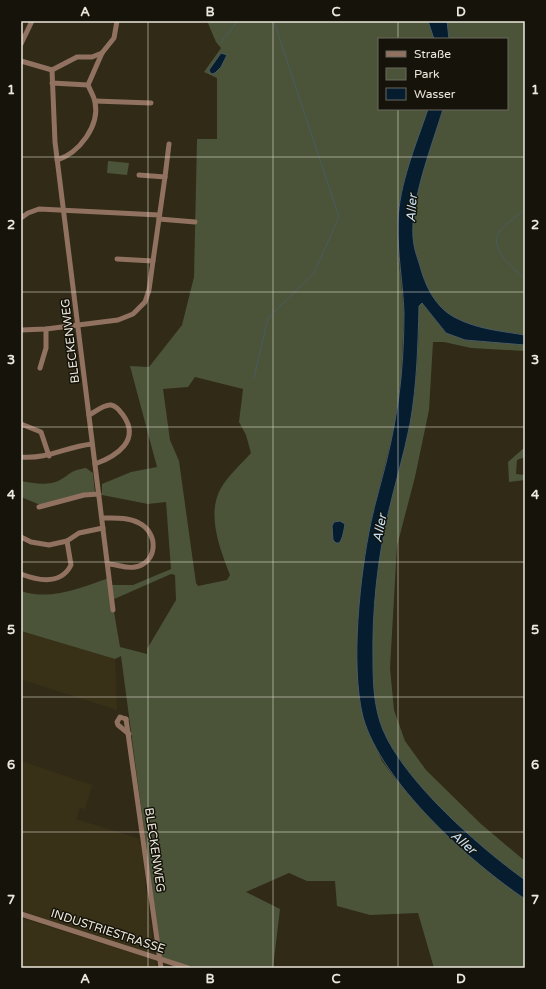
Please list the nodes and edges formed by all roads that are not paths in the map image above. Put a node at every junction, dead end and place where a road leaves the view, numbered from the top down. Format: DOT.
graph roads {
  1 [pos="32,21"];
  2 [pos="117,21"];
  3 [pos="21,44"];
  4 [pos="102,53"];
  5 [pos="21,61"];
  6 [pos="52,70"];
  7 [pos="52,84"];
  8 [pos="88,85"];
  9 [pos="95,101"];
  10 [pos="151,103"];
  11 [pos="169,144"];
  12 [pos="57,160"];
  13 [pos="139,175"];
  14 [pos="165,177"];
  15 [pos="63,210"];
  16 [pos="159,217"];
  17 [pos="21,218"];
  18 [pos="195,222"];
  19 [pos="117,259"];
  20 [pos="152,260"];
  21 [pos="79,324"];
  22 [pos="46,329"];
  23 [pos="21,330"];
  24 [pos="40,368"];
  25 [pos="89,415"];
  26 [pos="21,424"];
  27 [pos="92,444"];
  28 [pos="49,456"];
  29 [pos="21,457"];
  30 [pos="95,464"];
  31 [pos="98,494"];
  32 [pos="39,507"];
  33 [pos="102,518"];
  34 [pos="103,528"];
  35 [pos="21,537"];
  36 [pos="67,541"];
  37 [pos="108,564"];
  38 [pos="21,574"];
  39 [pos="113,610"];
  40 [pos="129,734"];
  41 [pos="21,914"];
  42 [pos="159,958"];
  43 [pos="160,968"];
  44 [pos="188,968"];
  1 -- 3 [label="street"];
  2 -- 4 [label="street"];
  4 -- 6 [label="street"];
  4 -- 8 [label="street"];
  5 -- 6 [label="street"];
  6 -- 7 [label="street, BLECKENWEG"];
  7 -- 8 [label="street"];
  7 -- 12 [label="street, BLECKENWEG"];
  8 -- 9 [label="street"];
  9 -- 10 [label="street"];
  9 -- 12 [label="street"];
  11 -- 14 [label="street"];
  12 -- 15 [label="street, BLECKENWEG"];
  13 -- 14 [label="street"];
  14 -- 16 [label="street"];
  15 -- 16 [label="street"];
  15 -- 17 [label="street"];
  15 -- 21 [label="street, BLECKENWEG"];
  16 -- 18 [label="street"];
  16 -- 20 [label="street"];
  19 -- 20 [label="street"];
  20 -- 21 [label="street"];
  21 -- 22 [label="street"];
  21 -- 25 [label="street, BLECKENWEG"];
  22 -- 23 [label="street"];
  22 -- 24 [label="street"];
  25 -- 27 [label="street, BLECKENWEG"];
  25 -- 30 [label="street"];
  26 -- 28 [label="street"];
  27 -- 28 [label="street"];
  27 -- 30 [label="street, BLECKENWEG"];
  28 -- 29 [label="street"];
  30 -- 31 [label="street, BLECKENWEG"];
  31 -- 32 [label="street"];
  31 -- 33 [label="street, BLECKENWEG"];
  33 -- 34 [label="street, BLECKENWEG"];
  33 -- 37 [label="street"];
  34 -- 36 [label="street"];
  34 -- 37 [label="street, BLECKENWEG"];
  35 -- 36 [label="street"];
  36 -- 38 [label="street"];
  37 -- 39 [label="street, BLECKENWEG"];
  40 -- 40 [label="street, BLECKENWEG"];
  40 -- 42 [label="street, BLECKENWEG"];
  41 -- 42 [label="street, INDUSTRIESTRASSE"];
  42 -- 43 [label="street, BLECKENWEG"];
  42 -- 44 [label="street, INDUSTRIESTRASSE"];
}
